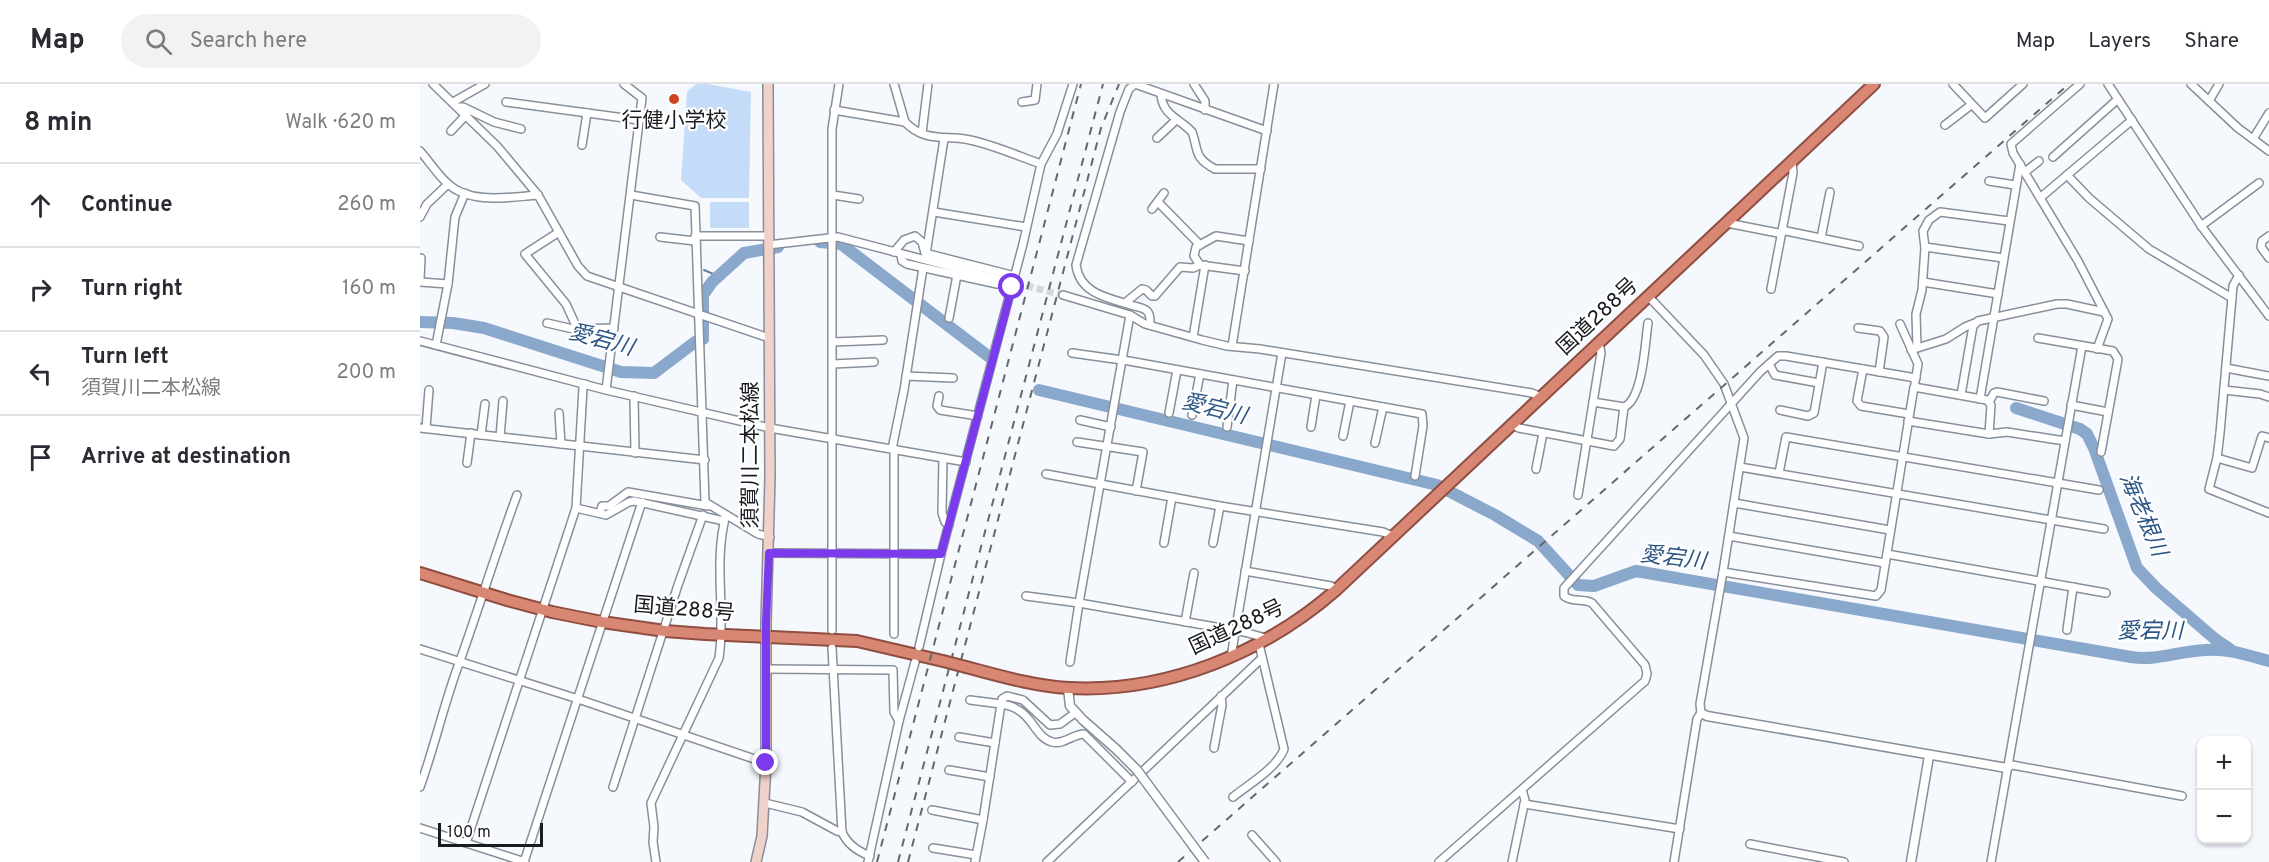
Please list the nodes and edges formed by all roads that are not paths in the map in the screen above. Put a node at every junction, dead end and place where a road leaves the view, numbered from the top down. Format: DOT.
graph roads {
  1 [pos="433,84"];
  2 [pos="485,84"];
  3 [pos="624,84"];
  4 [pos="768,84"];
  5 [pos="839,84"];
  6 [pos="894,84"];
  7 [pos="928,84"];
  8 [pos="1037,84"];
  9 [pos="1073,84"];
  10 [pos="1135,84"];
  11 [pos="1194,84"];
  12 [pos="1274,84"];
  13 [pos="1874,84"];
  14 [pos="1953,84"];
  15 [pos="2080,84"];
  16 [pos="2108,84"];
  17 [pos="2191,84"];
  18 [pos="2219,84"];
  19 [pos="2019,85"];
  20 [pos="1161,94"];
  21 [pos="2118,99"];
  22 [pos="2209,101"];
  23 [pos="506,102"];
  24 [pos="1022,102"];
  25 [pos="455,105"];
  26 [pos="1971,105"];
  27 [pos="834,110"];
  28 [pos="1205,110"];
  29 [pos="587,113"];
  30 [pos="2269,113"];
  31 [pos="466,115"];
  32 [pos="639,120"];
  33 [pos="1176,120"];
  34 [pos="2132,120"];
  35 [pos="904,122"];
  36 [pos="1945,125"];
  37 [pos="521,129"];
  38 [pos="451,131"];
  39 [pos="1267,131"];
  40 [pos="922,133"];
  41 [pos="1157,138"];
  42 [pos="944,139"];
  43 [pos="2253,139"];
  44 [pos="582,145"];
  45 [pos="420,151"];
  46 [pos="2269,151"];
  47 [pos="2052,157"];
  48 [pos="1792,161"];
  49 [pos="2038,161"];
  50 [pos="1041,164"];
  51 [pos="2020,164"];
  52 [pos="1261,169"];
  53 [pos="2025,172"];
  54 [pos="2067,175"];
  55 [pos="1989,181"];
  56 [pos="2259,183"];
  57 [pos="448,184"];
  58 [pos="2015,185"];
  59 [pos="1830,192"];
  60 [pos="465,193"];
  61 [pos="1164,193"];
  62 [pos="538,195"];
  63 [pos="631,195"];
  64 [pos="833,195"];
  65 [pos="2040,198"];
  66 [pos="859,199"];
  67 [pos="1158,202"];
  68 [pos="1152,209"];
  69 [pos="934,212"];
  70 [pos="420,217"];
  71 [pos="2009,221"];
  72 [pos="1727,223"];
  73 [pos="2201,226"];
  74 [pos="1026,227"];
  75 [pos="559,232"];
  76 [pos="1782,232"];
  77 [pos="2269,236"];
  78 [pos="660,237"];
  79 [pos="833,237"];
  80 [pos="695,238"];
  81 [pos="1821,238"];
  82 [pos="768,240"];
  83 [pos="1249,241"];
  84 [pos="1200,245"];
  85 [pos="1859,246"];
  86 [pos="1925,247"];
  87 [pos="897,253"];
  88 [pos="421,258"];
  89 [pos="2003,258"];
  90 [pos="2269,258"];
  91 [pos="924,259"];
  92 [pos="1202,265"];
  93 [pos="1245,271"];
  94 [pos="957,275"];
  95 [pos="2239,275"];
  96 [pos="1015,276"];
  97 [pos="420,280"];
  98 [pos="1923,282"];
  99 [pos="448,284"];
  100 [pos="1009,284"];
  101 [pos="620,288"];
  102 [pos="1771,289"];
  103 [pos="1998,294"];
  104 [pos="1063,295"];
  105 [pos="1648,296"];
  106 [pos="2232,298"];
  107 [pos="1125,303"];
  108 [pos="2104,312"];
  109 [pos="698,315"];
  110 [pos="1130,315"];
  111 [pos="2269,316"];
  112 [pos="1994,317"];
  113 [pos="949,318"];
  114 [pos="547,323"];
  115 [pos="1648,323"];
  116 [pos="1975,323"];
  117 [pos="1900,324"];
  118 [pos="1150,325"];
  119 [pos="577,328"];
  120 [pos="614,328"];
  121 [pos="1858,328"];
  122 [pos="1193,337"];
  123 [pos="769,338"];
  124 [pos="2038,338"];
  125 [pos="883,340"];
  126 [pos="420,341"];
  127 [pos="833,342"];
  128 [pos="1599,343"];
  129 [pos="436,345"];
  130 [pos="1232,346"];
  131 [pos="2082,346"];
  132 [pos="1914,348"];
  133 [pos="2097,349"];
  134 [pos="1072,353"];
  135 [pos="1282,353"];
  136 [pos="874,362"];
  137 [pos="1122,362"];
  138 [pos="1823,362"];
  139 [pos="833,364"];
  140 [pos="1769,364"];
  141 [pos="2226,368"];
  142 [pos="1863,369"];
  143 [pos="1177,370"];
  144 [pos="1879,372"];
  145 [pos="1200,374"];
  146 [pos="906,376"];
  147 [pos="2269,376"];
  148 [pos="953,378"];
  149 [pos="1916,378"];
  150 [pos="1233,380"];
  151 [pos="1820,383"];
  152 [pos="585,384"];
  153 [pos="1914,387"];
  154 [pos="1276,388"];
  155 [pos="429,390"];
  156 [pos="606,390"];
  157 [pos="2224,390"];
  158 [pos="1317,395"];
  159 [pos="1961,395"];
  160 [pos="634,396"];
  161 [pos="939,396"];
  162 [pos="1541,397"];
  163 [pos="2269,398"];
  164 [pos="1980,399"];
  165 [pos="2044,400"];
  166 [pos="503,401"];
  167 [pos="1350,401"];
  168 [pos="1593,402"];
  169 [pos="1989,402"];
  170 [pos="1731,403"];
  171 [pos="485,404"];
  172 [pos="2071,405"];
  173 [pos="1383,407"];
  174 [pos="1624,407"];
  175 [pos="1780,410"];
  176 [pos="703,411"];
  177 [pos="2108,412"];
  178 [pos="560,413"];
  179 [pos="1169,413"];
  180 [pos="1192,415"];
  181 [pos="978,416"];
  182 [pos="1908,418"];
  183 [pos="1080,420"];
  184 [pos="1511,424"];
  185 [pos="1111,426"];
  186 [pos="1227,427"];
  187 [pos="1311,427"];
  188 [pos="423,428"];
  189 [pos="770,428"];
  190 [pos="471,433"];
  191 [pos="1543,433"];
  192 [pos="1989,434"];
  193 [pos="481,435"];
  194 [pos="1343,436"];
  195 [pos="500,437"];
  196 [pos="2269,438"];
  197 [pos="832,439"];
  198 [pos="1587,441"];
  199 [pos="2065,441"];
  200 [pos="1077,442"];
  201 [pos="1376,443"];
  202 [pos="561,444"];
  203 [pos="580,446"];
  204 [pos="1107,447"];
  205 [pos="893,449"];
  206 [pos="2101,452"];
  207 [pos="635,453"];
  208 [pos="1902,457"];
  209 [pos="943,458"];
  210 [pos="2217,458"];
  211 [pos="705,460"];
  212 [pos="966,462"];
  213 [pos="467,463"];
  214 [pos="1740,467"];
  215 [pos="1536,469"];
  216 [pos="1779,473"];
  217 [pos="1046,474"];
  218 [pos="1415,476"];
  219 [pos="2058,483"];
  220 [pos="1100,484"];
  221 [pos="2098,490"];
  222 [pos="1136,491"];
  223 [pos="1896,494"];
  224 [pos="517,495"];
  225 [pos="1578,495"];
  226 [pos="1172,497"];
  227 [pos="642,502"];
  228 [pos="1734,503"];
  229 [pos="708,506"];
  230 [pos="1220,506"];
  231 [pos="576,508"];
  232 [pos="1256,512"];
  233 [pos="600,513"];
  234 [pos="2269,513"];
  235 [pos="703,515"];
  236 [pos="725,518"];
  237 [pos="2051,520"];
  238 [pos="949,525"];
  239 [pos="2104,529"];
  240 [pos="1890,530"];
  241 [pos="1393,536"];
  242 [pos="1729,536"];
  243 [pos="770,537"];
  244 [pos="1164,543"];
  245 [pos="1213,543"];
  246 [pos="769,553"];
  247 [pos="833,553"];
  248 [pos="895,553"];
  249 [pos="941,554"];
  250 [pos="1887,554"];
  251 [pos="1885,562"];
  252 [pos="1245,571"];
  253 [pos="1723,572"];
  254 [pos="420,573"];
  255 [pos="1194,573"];
  256 [pos="2041,582"];
  257 [pos="2073,587"];
  258 [pos="1336,590"];
  259 [pos="2106,593"];
  260 [pos="484,594"];
  261 [pos="1026,596"];
  262 [pos="1079,603"];
  263 [pos="542,609"];
  264 [pos="602,622"];
  265 [pos="1185,622"];
  266 [pos="832,630"];
  267 [pos="1234,630"];
  268 [pos="2067,630"];
  269 [pos="665,631"];
  270 [pos="723,634"];
  271 [pos="894,634"];
  272 [pos="767,636"];
  273 [pos="1264,641"];
  274 [pos="919,647"];
  275 [pos="832,648"];
  276 [pos="420,649"];
  277 [pos="1231,657"];
  278 [pos="1263,658"];
  279 [pos="461,662"];
  280 [pos="915,662"];
  281 [pos="1070,662"];
  282 [pos="766,669"];
  283 [pos="832,669"];
  284 [pos="519,680"];
  285 [pos="1068,688"];
  286 [pos="1221,696"];
  287 [pos="578,699"];
  288 [pos="970,700"];
  289 [pos="1001,704"];
  290 [pos="1701,712"];
  291 [pos="1075,713"];
  292 [pos="636,719"];
  293 [pos="899,721"];
  294 [pos="685,734"];
  295 [pos="959,737"];
  296 [pos="995,743"];
  297 [pos="1214,748"];
  298 [pos="1929,756"];
  299 [pos="766,763"];
  300 [pos="2007,768"];
  301 [pos="949,770"];
  302 [pos="990,777"];
  303 [pos="1132,782"];
  304 [pos="420,787"];
  305 [pos="613,787"];
  306 [pos="1522,789"];
  307 [pos="1233,796"];
  308 [pos="2182,796"];
  309 [pos="765,803"];
  310 [pos="1524,804"];
  311 [pos="932,810"];
  312 [pos="983,820"];
  313 [pos="420,828"];
  314 [pos="1680,829"];
  315 [pos="842,832"];
  316 [pos="1252,835"];
  317 [pos="466,843"];
  318 [pos="1750,844"];
  319 [pos="933,848"];
  320 [pos="869,859"];
  321 [pos="976,859"];
  322 [pos="1832,861"];
  323 [pos="524,862"];
  324 [pos="656,862"];
  325 [pos="756,862"];
  326 [pos="863,862"];
  327 [pos="1047,862"];
  328 [pos="1205,862"];
  329 [pos="1276,862"];
  330 [pos="1439,862"];
  331 [pos="1512,862"];
  332 [pos="1674,862"];
  333 [pos="1844,862"];
  334 [pos="1911,862"];
  335 [pos="1990,862"];
  1 -- 25 [label="street"];
  2 -- 25 [label="street"];
  3 -- 32 [label="street"];
  4 -- 82 [label="main road, 須賀川二本松線"];
  5 -- 27 [label="street"];
  6 -- 35 [label="street"];
  7 -- 40 [label="street"];
  8 -- 24 [label="street"];
  9 -- 50 [label="street"];
  10 -- 20 [label="street"];
  10 -- 107 [label="street"];
  11 -- 28 [label="street"];
  12 -- 39 [label="street"];
  13 -- 48 [label="highway, 国道288号"];
  14 -- 26 [label="street"];
  15 -- 51 [label="street"];
  16 -- 21 [label="street"];
  17 -- 22 [label="street"];
  18 -- 22 [label="street"];
  19 -- 26 [label="street"];
  20 -- 28 [label="street"];
  20 -- 33 [label="street"];
  21 -- 34 [label="street"];
  21 -- 47 [label="street"];
  22 -- 43 [label="street"];
  23 -- 29 [label="street"];
  25 -- 31 [label="street"];
  25 -- 37 [label="street"];
  26 -- 36 [label="street"];
  27 -- 35 [label="street"];
  27 -- 64 [label="street"];
  28 -- 39 [label="street"];
  29 -- 32 [label="street"];
  29 -- 44 [label="street"];
  30 -- 43 [label="street"];
  31 -- 38 [label="street"];
  31 -- 62 [label="street"];
  32 -- 63 [label="street"];
  33 -- 41 [label="street"];
  33 -- 52 [label="street"];
  34 -- 54 [label="street"];
  34 -- 73 [label="street"];
  35 -- 40 [label="street"];
  39 -- 52 [label="street"];
  40 -- 42 [label="street"];
  42 -- 50 [label="street"];
  42 -- 69 [label="street"];
  43 -- 46 [label="street"];
  45 -- 57 [label="street"];
  48 -- 72 [label="highway, 国道288号"];
  48 -- 76 [label="street"];
  49 -- 53 [label="street"];
  50 -- 74 [label="street"];
  51 -- 53 [label="street"];
  51 -- 58 [label="street"];
  52 -- 83 [label="street"];
  53 -- 65 [label="street"];
  54 -- 65 [label="street"];
  54 -- 106 [label="street"];
  55 -- 58 [label="street"];
  56 -- 73 [label="street"];
  57 -- 60 [label="street"];
  57 -- 70 [label="street"];
  58 -- 71 [label="street"];
  59 -- 81 [label="street"];
  60 -- 62 [label="street"];
  60 -- 99 [label="street"];
  61 -- 67 [label="street"];
  62 -- 75 [label="street"];
  63 -- 80 [label="street"];
  63 -- 101 [label="street"];
  64 -- 66 [label="street"];
  64 -- 79 [label="street"];
  65 -- 108 [label="street"];
  67 -- 68 [label="street"];
  67 -- 84 [label="street"];
  69 -- 74 [label="street"];
  69 -- 91 [label="street"];
  71 -- 86 [label="street"];
  71 -- 89 [label="street"];
  72 -- 76 [label="street"];
  72 -- 105 [label="highway, 国道288号"];
  73 -- 95 [label="street"];
  74 -- 96 [label="street"];
  75 -- 101 [label="street"];
  75 -- 119 [label="street"];
  76 -- 81 [label="street"];
  76 -- 102 [label="street"];
  77 -- 90 [label="street"];
  78 -- 80 [label="street"];
  79 -- 82 [label="street"];
  79 -- 87 [label="street"];
  79 -- 127 [label="street"];
  80 -- 82 [label="street"];
  80 -- 109 [label="street"];
  81 -- 85 [label="street"];
  82 -- 123 [label="main road, 須賀川二本松線"];
  83 -- 84 [label="street"];
  83 -- 93 [label="street"];
  84 -- 92 [label="street"];
  86 -- 89 [label="street"];
  86 -- 98 [label="street"];
  87 -- 91 [label="street"];
  87 -- 91 [label="street"];
  88 -- 97 [label="street"];
  89 -- 103 [label="street"];
  91 -- 94 [label="street"];
  91 -- 96 [label="street"];
  91 -- 100 [label="street"];
  91 -- 146 [label="street"];
  92 -- 93 [label="street"];
  92 -- 107 [label="street"];
  92 -- 122 [label="street"];
  93 -- 130 [label="street"];
  94 -- 100 [label="street"];
  94 -- 113 [label="street"];
  95 -- 106 [label="street"];
  95 -- 111 [label="street"];
  96 -- 100 [label="street"];
  97 -- 99 [label="street"];
  98 -- 103 [label="street"];
  98 -- 132 [label="street"];
  99 -- 129 [label="street"];
  100 -- 181 [label="street"];
  101 -- 109 [label="street"];
  101 -- 120 [label="street"];
  103 -- 112 [label="street"];
  104 -- 110 [label="street"];
  105 -- 128 [label="highway, 国道288号"];
  105 -- 170 [label="street"];
  106 -- 141 [label="street"];
  107 -- 118 [label="street"];
  108 -- 112 [label="street"];
  108 -- 133 [label="street"];
  109 -- 123 [label="street"];
  109 -- 176 [label="street"];
  110 -- 118 [label="street"];
  110 -- 137 [label="street"];
  112 -- 116 [label="street"];
  112 -- 164 [label="street"];
  114 -- 119 [label="street"];
  115 -- 174 [label="street"];
  116 -- 132 [label="street"];
  116 -- 159 [label="street"];
  117 -- 132 [label="street"];
  118 -- 122 [label="street"];
  119 -- 120 [label="street"];
  120 -- 156 [label="street"];
  121 -- 144 [label="street"];
  122 -- 130 [label="street"];
  123 -- 189 [label="main road, 須賀川二本松線"];
  124 -- 131 [label="street"];
  125 -- 127 [label="street"];
  126 -- 129 [label="street"];
  127 -- 139 [label="street"];
  128 -- 162 [label="highway, 国道288号"];
  128 -- 168 [label="street"];
  129 -- 152 [label="street"];
  130 -- 135 [label="street"];
  131 -- 133 [label="street"];
  131 -- 172 [label="street"];
  132 -- 149 [label="street"];
  133 -- 177 [label="street"];
  134 -- 137 [label="street"];
  135 -- 154 [label="street"];
  135 -- 162 [label="street"];
  136 -- 139 [label="street"];
  137 -- 143 [label="street"];
  137 -- 185 [label="street"];
  138 -- 140 [label="street"];
  138 -- 142 [label="street"];
  138 -- 151 [label="street"];
  139 -- 197 [label="street"];
  140 -- 151 [label="street"];
  140 -- 170 [label="street"];
  141 -- 147 [label="street"];
  141 -- 157 [label="street"];
  142 -- 144 [label="street"];
  142 -- 182 [label="street"];
  143 -- 145 [label="street"];
  143 -- 179 [label="street"];
  144 -- 149 [label="street"];
  145 -- 150 [label="street"];
  145 -- 180 [label="street"];
  146 -- 148 [label="street"];
  146 -- 205 [label="street"];
  149 -- 153 [label="street"];
  150 -- 154 [label="street"];
  150 -- 186 [label="street"];
  151 -- 175 [label="street"];
  152 -- 156 [label="street"];
  152 -- 203 [label="street"];
  153 -- 159 [label="street"];
  153 -- 182 [label="street"];
  154 -- 158 [label="street"];
  154 -- 232 [label="street"];
  155 -- 188 [label="street"];
  156 -- 160 [label="street"];
  157 -- 163 [label="street"];
  157 -- 210 [label="street"];
  158 -- 167 [label="street"];
  158 -- 187 [label="street"];
  159 -- 164 [label="street"];
  160 -- 176 [label="street"];
  160 -- 207 [label="street"];
  161 -- 181 [label="street"];
  162 -- 184 [label="highway, 国道288号"];
  164 -- 169 [label="street"];
  165 -- 169 [label="street"];
  166 -- 195 [label="street"];
  167 -- 173 [label="street"];
  167 -- 194 [label="street"];
  168 -- 174 [label="street"];
  168 -- 198 [label="street"];
  169 -- 192 [label="street"];
  170 -- 214 [label="street"];
  170 -- 306 [label="street"];
  171 -- 193 [label="street"];
  172 -- 177 [label="street"];
  172 -- 199 [label="street"];
  173 -- 201 [label="street"];
  173 -- 218 [label="street"];
  174 -- 198 [label="street"];
  176 -- 189 [label="street"];
  176 -- 211 [label="street"];
  177 -- 206 [label="street"];
  178 -- 202 [label="street"];
  181 -- 212 [label="street"];
  182 -- 192 [label="street"];
  182 -- 208 [label="street"];
  183 -- 185 [label="street"];
  184 -- 191 [label="street"];
  184 -- 241 [label="highway, 国道288号"];
  185 -- 204 [label="street"];
  188 -- 190 [label="street"];
  189 -- 197 [label="street"];
  189 -- 243 [label="main road, 須賀川二本松線"];
  190 -- 193 [label="street"];
  190 -- 213 [label="street"];
  191 -- 198 [label="street"];
  191 -- 215 [label="street"];
  192 -- 199 [label="street"];
  193 -- 195 [label="street"];
  195 -- 202 [label="street"];
  196 -- 210 [label="street"];
  197 -- 205 [label="street"];
  197 -- 247 [label="street"];
  198 -- 225 [label="street"];
  199 -- 219 [label="street"];
  200 -- 204 [label="street"];
  202 -- 203 [label="street"];
  203 -- 207 [label="street"];
  203 -- 231 [label="street"];
  204 -- 220 [label="street"];
  204 -- 222 [label="street"];
  205 -- 209 [label="street"];
  205 -- 248 [label="street"];
  207 -- 211 [label="street"];
  208 -- 216 [label="street"];
  208 -- 219 [label="street"];
  208 -- 223 [label="street"];
  209 -- 212 [label="street"];
  209 -- 238 [label="street"];
  210 -- 234 [label="street"];
  211 -- 229 [label="street"];
  212 -- 238 [label="street"];
  214 -- 216 [label="street"];
  214 -- 228 [label="street"];
  216 -- 223 [label="street"];
  217 -- 220 [label="street"];
  219 -- 221 [label="street"];
  219 -- 237 [label="street"];
  220 -- 222 [label="street"];
  220 -- 262 [label="street"];
  222 -- 226 [label="street"];
  223 -- 237 [label="street"];
  223 -- 240 [label="street"];
  224 -- 260 [label="street"];
  226 -- 230 [label="street"];
  226 -- 244 [label="street"];
  227 -- 233 [label="street"];
  227 -- 235 [label="street"];
  227 -- 264 [label="street"];
  228 -- 240 [label="street"];
  228 -- 242 [label="street"];
  229 -- 233 [label="street"];
  229 -- 236 [label="street"];
  230 -- 232 [label="street"];
  230 -- 245 [label="street"];
  231 -- 233 [label="street"];
  231 -- 263 [label="street"];
  232 -- 241 [label="street"];
  232 -- 252 [label="street"];
  235 -- 236 [label="street"];
  235 -- 269 [label="street"];
  236 -- 243 [label="street"];
  236 -- 270 [label="street"];
  237 -- 239 [label="street"];
  237 -- 256 [label="street"];
  238 -- 249 [label="street"];
  240 -- 250 [label="street"];
  241 -- 258 [label="highway, 国道288号"];
  242 -- 251 [label="street"];
  242 -- 253 [label="street"];
  243 -- 246 [label="main road, 須賀川二本松線"];
  246 -- 247 [label="street"];
  246 -- 272 [label="main road, 須賀川二本松線"];
  247 -- 248 [label="street"];
  247 -- 266 [label="street"];
  248 -- 249 [label="street"];
  248 -- 271 [label="street"];
  249 -- 274 [label="street"];
  250 -- 251 [label="street"];
  250 -- 256 [label="street"];
  251 -- 253 [label="street"];
  252 -- 258 [label="street"];
  252 -- 267 [label="street"];
  253 -- 290 [label="street"];
  254 -- 260 [label="highway, 国道288号"];
  255 -- 265 [label="street"];
  256 -- 257 [label="street"];
  256 -- 300 [label="street"];
  257 -- 259 [label="street"];
  257 -- 268 [label="street"];
  258 -- 273 [label="highway, 国道288号"];
  260 -- 263 [label="highway, 国道288号"];
  260 -- 279 [label="street"];
  261 -- 262 [label="street"];
  262 -- 265 [label="street"];
  262 -- 281 [label="street"];
  263 -- 264 [label="highway, 国道288号"];
  263 -- 284 [label="street"];
  264 -- 269 [label="highway, 国道288号"];
  264 -- 287 [label="street"];
  265 -- 267 [label="street"];
  267 -- 273 [label="street"];
  267 -- 277 [label="street"];
  269 -- 270 [label="highway, 国道288号"];
  269 -- 292 [label="street"];
  270 -- 272 [label="highway, 国道288号"];
  270 -- 294 [label="street"];
  272 -- 282 [label="main road, 須賀川二本松線"];
  272 -- 285 [label="highway, 国道288号, bridge"];
  273 -- 277 [label="highway, 国道288号"];
  273 -- 278 [label="street"];
  275 -- 283 [label="street"];
  276 -- 279 [label="street"];
  277 -- 285 [label="highway, 国道288号"];
  278 -- 286 [label="street"];
  278 -- 307 [label="street"];
  279 -- 284 [label="street"];
  279 -- 304 [label="street"];
  280 -- 293 [label="street"];
  282 -- 283 [label="street"];
  282 -- 299 [label="main road, 須賀川二本松線"];
  283 -- 293 [label="street"];
  283 -- 315 [label="street"];
  284 -- 287 [label="street"];
  284 -- 317 [label="street"];
  285 -- 291 [label="street"];
  286 -- 297 [label="street"];
  286 -- 303 [label="street"];
  287 -- 292 [label="street"];
  287 -- 323 [label="street"];
  288 -- 289 [label="street"];
  289 -- 291 [label="street"];
  289 -- 296 [label="street"];
  289 -- 303 [label="street"];
  290 -- 298 [label="street"];
  290 -- 314 [label="street"];
  291 -- 328 [label="street, bridge"];
  292 -- 294 [label="street"];
  292 -- 305 [label="street"];
  293 -- 320 [label="street"];
  294 -- 299 [label="street"];
  294 -- 324 [label="street"];
  295 -- 296 [label="street"];
  296 -- 302 [label="street"];
  298 -- 300 [label="street"];
  298 -- 334 [label="street"];
  299 -- 309 [label="main road, 須賀川二本松線"];
  300 -- 308 [label="street"];
  300 -- 335 [label="street"];
  301 -- 302 [label="street"];
  302 -- 312 [label="street"];
  303 -- 327 [label="street"];
  306 -- 310 [label="street"];
  306 -- 330 [label="street"];
  309 -- 315 [label="street"];
  309 -- 325 [label="main road, 須賀川二本松線"];
  310 -- 314 [label="street"];
  310 -- 331 [label="street"];
  311 -- 312 [label="street"];
  312 -- 321 [label="street"];
  313 -- 317 [label="street"];
  314 -- 332 [label="street"];
  315 -- 320 [label="street"];
  316 -- 329 [label="street"];
  317 -- 323 [label="street"];
  318 -- 322 [label="street"];
  319 -- 321 [label="street"];
  320 -- 326 [label="street"];
  322 -- 333 [label="street"];
}
